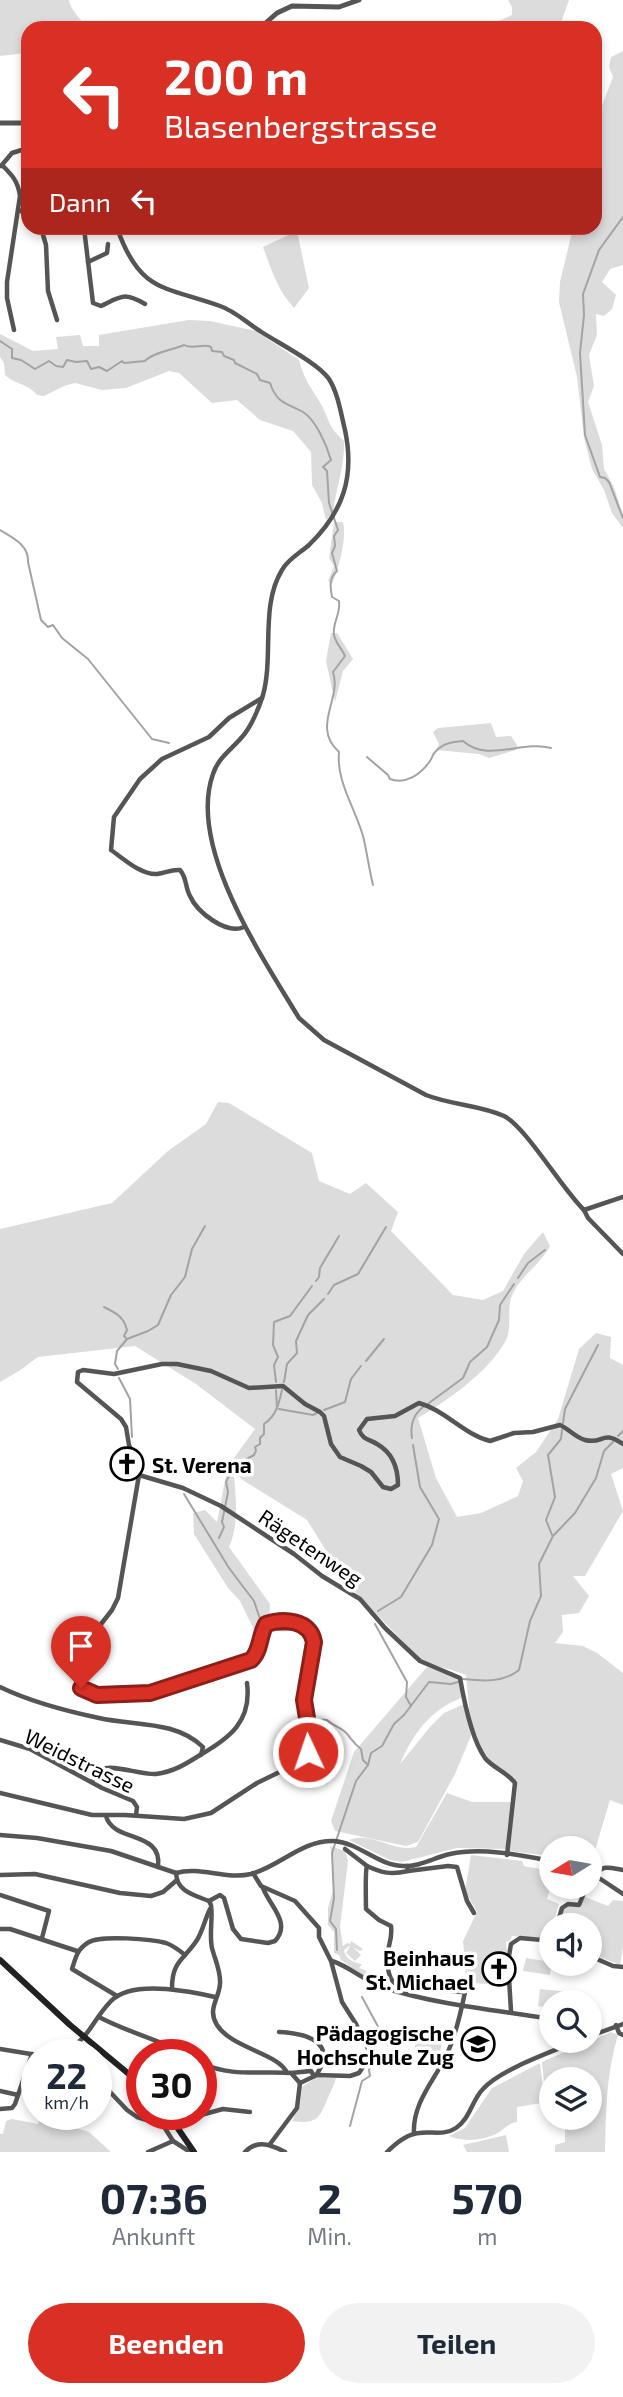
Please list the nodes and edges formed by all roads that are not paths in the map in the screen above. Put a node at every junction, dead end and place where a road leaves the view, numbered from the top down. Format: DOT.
graph roads {
  1 [pos="359,0"];
  2 [pos="268,21"];
  3 [pos="0,123"];
  4 [pos="21,123"];
  5 [pos="21,150"];
  6 [pos="1,166"];
  7 [pos="19,210"];
  8 [pos="43,235"];
  9 [pos="85,235"];
  10 [pos="120,235"];
  11 [pos="108,244"];
  12 [pos="88,262"];
  13 [pos="145,304"];
  14 [pos="57,320"];
  15 [pos="14,330"];
  16 [pos="262,697"];
  17 [pos="244,927"];
  18 [pos="623,1197"];
  19 [pos="584,1210"];
  20 [pos="623,1254"];
  21 [pos="623,1444"];
  22 [pos="139,1475"];
  23 [pos="247,1683"];
  24 [pos="0,1687"];
  25 [pos="0,1740"];
  26 [pos="201,1755"];
  27 [pos="92,1782"];
  28 [pos="0,1793"];
  29 [pos="136,1815"];
  30 [pos="106,1816"];
  31 [pos="0,1835"];
  32 [pos="345,1849"];
  33 [pos="507,1854"];
  34 [pos="539,1859"];
  35 [pos="367,1866"];
  36 [pos="158,1867"];
  37 [pos="602,1868"];
  38 [pos="407,1869"];
  39 [pos="623,1870"];
  40 [pos="176,1873"];
  41 [pos="253,1873"];
  42 [pos="0,1875"];
  43 [pos="177,1880"];
  44 [pos="602,1880"];
  45 [pos="263,1888"];
  46 [pos="623,1894"];
  47 [pos="0,1895"];
  48 [pos="582,1899"];
  49 [pos="207,1900"];
  50 [pos="212,1908"];
  51 [pos="474,1913"];
  52 [pos="561,1913"];
  53 [pos="0,1929"];
  54 [pos="42,1938"];
  55 [pos="539,1940"];
  56 [pos="76,1951"];
  57 [pos="185,1955"];
  58 [pos="0,1960"];
  59 [pos="331,1961"];
  60 [pos="602,1961"];
  61 [pos="623,1967"];
  62 [pos="172,1988"];
  63 [pos="117,1996"];
  64 [pos="215,1997"];
  65 [pos="462,2005"];
  66 [pos="512,2011"];
  67 [pos="99,2017"];
  68 [pos="539,2017"];
  69 [pos="623,2024"];
  70 [pos="616,2025"];
  71 [pos="602,2029"];
  72 [pos="279,2032"];
  73 [pos="623,2035"];
  74 [pos="85,2038"];
  75 [pos="155,2039"];
  76 [pos="0,2049"];
  77 [pos="21,2053"];
  78 [pos="551,2053"];
  79 [pos="217,2069"];
  80 [pos="126,2072"];
  81 [pos="289,2073"];
  82 [pos="316,2075"];
  83 [pos="300,2083"];
  84 [pos="21,2088"];
  85 [pos="0,2091"];
  86 [pos="112,2094"];
  87 [pos="18,2095"];
  88 [pos="0,2109"];
  89 [pos="217,2111"];
  90 [pos="250,2112"];
  91 [pos="180,2130"];
  92 [pos="414,2134"];
  93 [pos="173,2141"];
  94 [pos="270,2144"];
  95 [pos="148,2152"];
  96 [pos="192,2152"];
  97 [pos="245,2152"];
  98 [pos="285,2152"];
  99 [pos="387,2152"];
  1 -- 2 [label="street"];
  3 -- 4 [label="street"];
  5 -- 6 [label="street"];
  6 -- 7 [label="street"];
  7 -- 15 [label="street"];
  8 -- 14 [label="street"];
  9 -- 12 [label="street"];
  10 -- 16 [label="street"];
  11 -- 12 [label="street"];
  12 -- 13 [label="street"];
  16 -- 17 [label="street"];
  16 -- 17 [label="street"];
  17 -- 19 [label="street"];
  18 -- 19 [label="street"];
  19 -- 20 [label="street"];
  21 -- 22 [label="street"];
  22 -- 29 [label="street"];
  22 -- 33 [label="street, Rägetenweg"];
  23 -- 26 [label="street"];
  24 -- 26 [label="street"];
  25 -- 27 [label="street, Weidstrasse"];
  26 -- 27 [label="street"];
  27 -- 29 [label="street, Weidstrasse"];
  28 -- 30 [label="street"];
  29 -- 30 [label="street"];
  30 -- 36 [label="street"];
  31 -- 36 [label="street"];
  32 -- 35 [label="street"];
  33 -- 34 [label="street"];
  33 -- 38 [label="street"];
  35 -- 38 [label="street"];
  35 -- 65 [label="street"];
  36 -- 40 [label="street"];
  37 -- 39 [label="street"];
  38 -- 41 [label="street"];
  38 -- 51 [label="street"];
  40 -- 41 [label="street"];
  40 -- 43 [label="street"];
  41 -- 45 [label="street"];
  42 -- 43 [label="street"];
  43 -- 49 [label="street"];
  44 -- 46 [label="street"];
  45 -- 49 [label="street"];
  45 -- 59 [label="street"];
  47 -- 54 [label="street"];
  48 -- 52 [label="street"];
  49 -- 50 [label="street"];
  50 -- 57 [label="street"];
  50 -- 64 [label="street"];
  53 -- 54 [label="street"];
  54 -- 56 [label="street"];
  55 -- 66 [label="street"];
  56 -- 57 [label="street"];
  56 -- 63 [label="street"];
  57 -- 62 [label="street"];
  58 -- 74 [label="main road"];
  59 -- 65 [label="street"];
  59 -- 82 [label="street"];
  60 -- 61 [label="street"];
  62 -- 63 [label="street"];
  62 -- 64 [label="street"];
  63 -- 67 [label="street"];
  64 -- 81 [label="street"];
  65 -- 66 [label="street"];
  65 -- 92 [label="street"];
  66 -- 68 [label="street"];
  67 -- 74 [label="street"];
  67 -- 75 [label="street"];
  69 -- 70 [label="street"];
  70 -- 71 [label="street"];
  70 -- 73 [label="street"];
  72 -- 82 [label="street"];
  74 -- 80 [label="main road"];
  76 -- 77 [label="street"];
  78 -- 92 [label="street"];
  79 -- 81 [label="street"];
  81 -- 82 [label="street"];
  81 -- 83 [label="street"];
  82 -- 83 [label="street"];
  83 -- 94 [label="street"];
  84 -- 87 [label="street"];
  85 -- 87 [label="street"];
  86 -- 93 [label="street"];
  87 -- 88 [label="street"];
  89 -- 90 [label="street"];
  91 -- 96 [label="main road"];
  92 -- 99 [label="street"];
  93 -- 95 [label="street"];
  93 -- 96 [label="street"];
  94 -- 97 [label="street"];
  94 -- 98 [label="street"];
}
